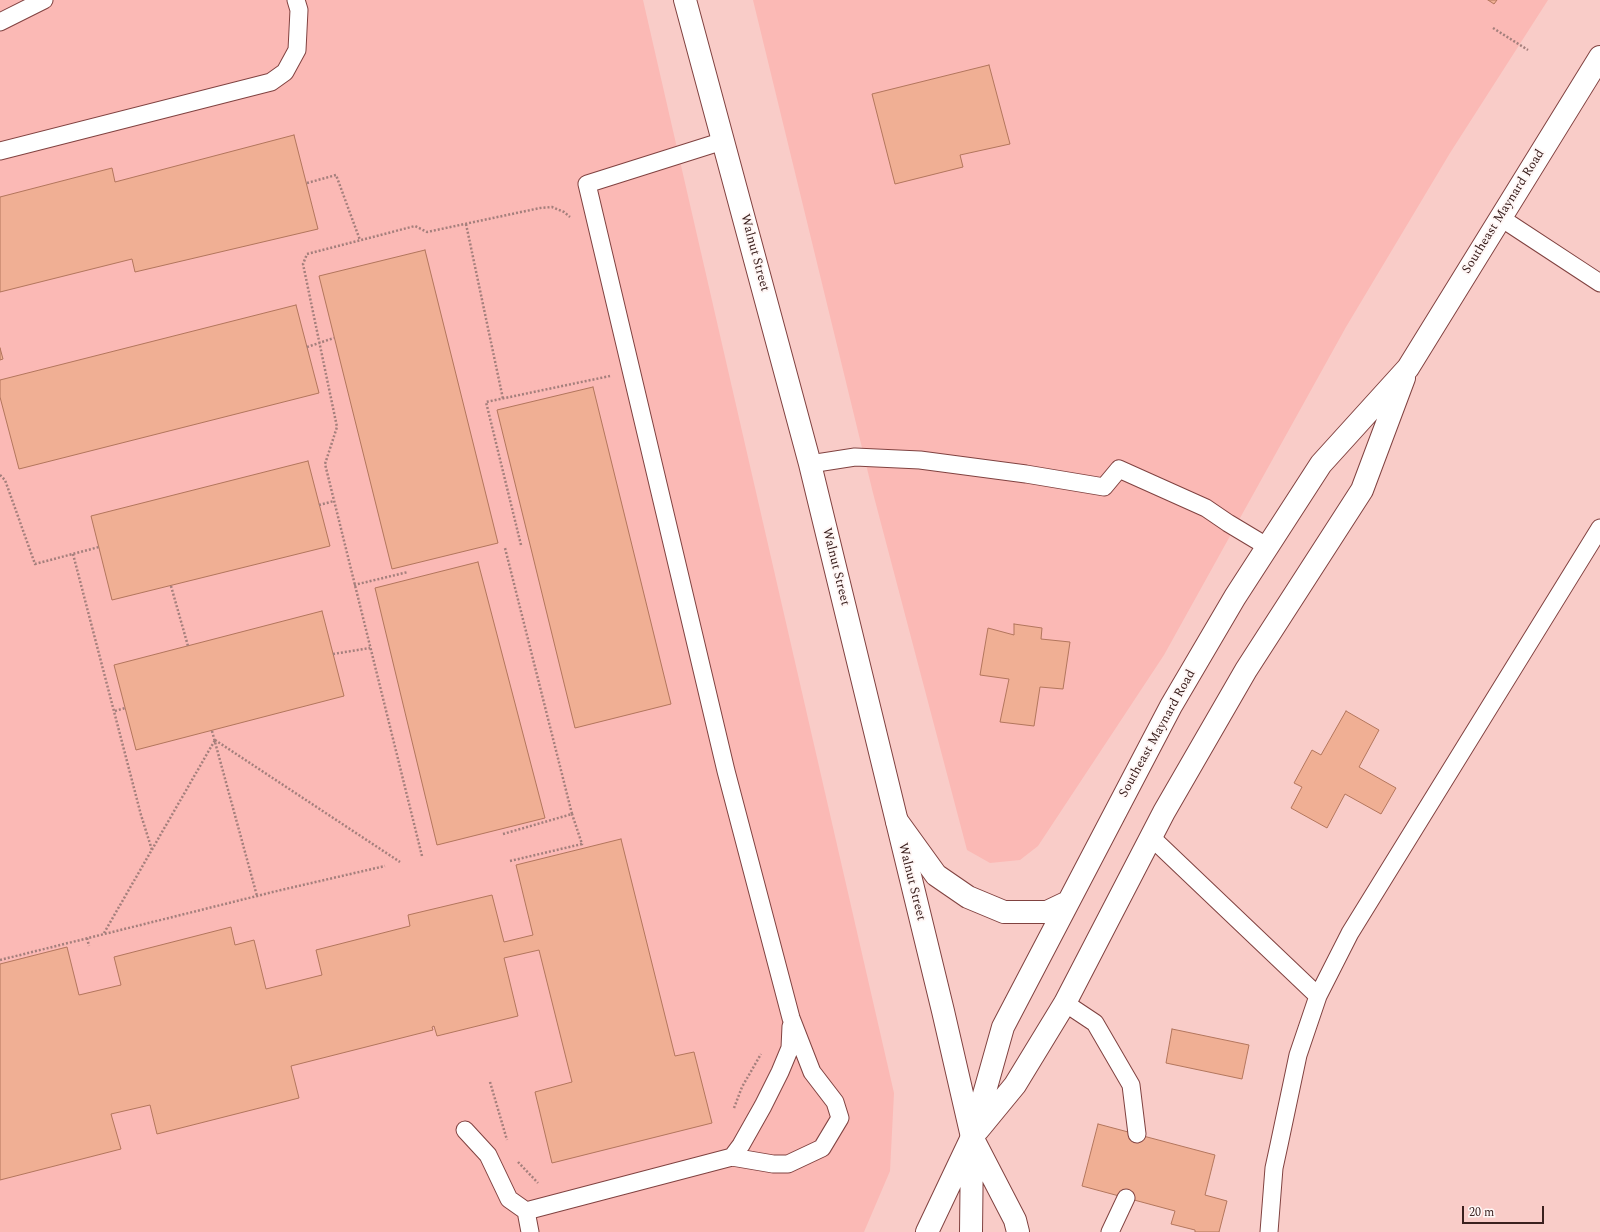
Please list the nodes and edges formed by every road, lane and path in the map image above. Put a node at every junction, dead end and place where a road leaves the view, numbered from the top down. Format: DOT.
graph roads {
  1 [pos="44,0"];
  2 [pos="296,0"];
  3 [pos="685,0"];
  4 [pos="0,22"];
  5 [pos="1493,28"];
  6 [pos="1528,50"];
  7 [pos="1600,57"];
  8 [pos="723,141"];
  9 [pos="0,151"];
  10 [pos="307,183"];
  11 [pos="1501,218"];
  12 [pos="573,219"];
  13 [pos="466,224"];
  14 [pos="360,240"];
  15 [pos="1600,283"];
  16 [pos="334,338"];
  17 [pos="319,342"];
  18 [pos="307,346"];
  19 [pos="609,368"];
  20 [pos="1408,368"];
  21 [pos="611,376"];
  22 [pos="613,383"];
  23 [pos="503,399"];
  24 [pos="810,464"];
  25 [pos="0,475"];
  26 [pos="334,501"];
  27 [pos="319,505"];
  28 [pos="1600,528"];
  29 [pos="521,544"];
  30 [pos="99,547"];
  31 [pos="1268,547"];
  32 [pos="506,548"];
  33 [pos="73,554"];
  34 [pos="408,572"];
  35 [pos="354,585"];
  36 [pos="171,586"];
  37 [pos="188,646"];
  38 [pos="370,648"];
  39 [pos="333,654"];
  40 [pos="125,708"];
  41 [pos="115,711"];
  42 [pos="212,731"];
  43 [pos="215,740"];
  44 [pos="572,814"];
  45 [pos="896,821"];
  46 [pos="503,834"];
  47 [pos="1151,837"];
  48 [pos="152,850"];
  49 [pos="422,856"];
  50 [pos="510,861"];
  51 [pos="400,862"];
  52 [pos="385,866"];
  53 [pos="257,896"];
  54 [pos="1068,902"];
  55 [pos="104,934"];
  56 [pos="87,938"];
  57 [pos="89,946"];
  58 [pos="0,960"];
  59 [pos="1318,996"];
  60 [pos="1065,1003"];
  61 [pos="791,1018"];
  62 [pos="763,1050"];
  63 [pos="490,1082"];
  64 [pos="731,1115"];
  65 [pos="465,1130"];
  66 [pos="1137,1134"];
  67 [pos="972,1137"];
  68 [pos="508,1145"];
  69 [pos="732,1157"];
  70 [pos="515,1158"];
  71 [pos="540,1184"];
  72 [pos="1126,1198"];
  73 [pos="526,1211"];
  74 [pos="530,1232"];
  75 [pos="927,1232"];
  76 [pos="971,1232"];
  77 [pos="1018,1232"];
  78 [pos="1110,1232"];
  79 [pos="1269,1232"];
  1 -- 4 [label="lane"];
  2 -- 9 [label="lane"];
  3 -- 8 [label="main road, Walnut Street"];
  5 -- 6 [label="path"];
  7 -- 11 [label="main road, Southeast Maynard Road"];
  8 -- 24 [label="main road, Walnut Street"];
  8 -- 61 [label="lane"];
  10 -- 14 [label="path"];
  11 -- 15 [label="lane"];
  11 -- 20 [label="main road, Southeast Maynard Road"];
  12 -- 13 [label="path"];
  13 -- 14 [label="path"];
  13 -- 23 [label="path"];
  14 -- 17 [label="path"];
  16 -- 17 [label="path"];
  17 -- 18 [label="path"];
  17 -- 26 [label="path"];
  19 -- 21 [label="path"];
  20 -- 31 [label="main road, Southeast Maynard Road"];
  20 -- 47 [label="main road, Southeast Maynard Road"];
  21 -- 22 [label="path"];
  21 -- 23 [label="path"];
  23 -- 29 [label="path"];
  24 -- 31 [label="lane"];
  24 -- 45 [label="main road, Walnut Street"];
  25 -- 33 [label="path"];
  26 -- 27 [label="path"];
  26 -- 35 [label="path"];
  28 -- 59 [label="lane"];
  30 -- 33 [label="path"];
  31 -- 54 [label="main road, Southeast Maynard Road"];
  32 -- 44 [label="path"];
  33 -- 41 [label="path"];
  34 -- 35 [label="path"];
  35 -- 38 [label="path"];
  36 -- 37 [label="path"];
  38 -- 39 [label="path"];
  38 -- 49 [label="path"];
  40 -- 41 [label="path"];
  41 -- 48 [label="path"];
  42 -- 43 [label="path"];
  43 -- 48 [label="path"];
  43 -- 51 [label="path"];
  43 -- 53 [label="path"];
  44 -- 46 [label="path"];
  44 -- 50 [label="path"];
  45 -- 54 [label="main road"];
  45 -- 67 [label="main road, Walnut Street"];
  47 -- 59 [label="lane"];
  47 -- 60 [label="main road, Southeast Maynard Road"];
  48 -- 55 [label="path"];
  52 -- 53 [label="path"];
  53 -- 55 [label="path"];
  54 -- 67 [label="main road, Southeast Maynard Road"];
  55 -- 56 [label="path"];
  56 -- 57 [label="path"];
  56 -- 58 [label="path"];
  59 -- 79 [label="lane"];
  60 -- 66 [label="lane"];
  60 -- 67 [label="main road, Southeast Maynard Road"];
  61 -- 69 [label="lane"];
  61 -- 69 [label="lane"];
  62 -- 64 [label="path"];
  63 -- 68 [label="path"];
  65 -- 73 [label="lane"];
  67 -- 75 [label="main road, Southeast Maynard Road"];
  67 -- 76 [label="main road, Walnut Street"];
  67 -- 77 [label="main road, Walnut Street"];
  69 -- 73 [label="lane"];
  70 -- 71 [label="path"];
  72 -- 78 [label="lane"];
  73 -- 74 [label="lane"];
}
